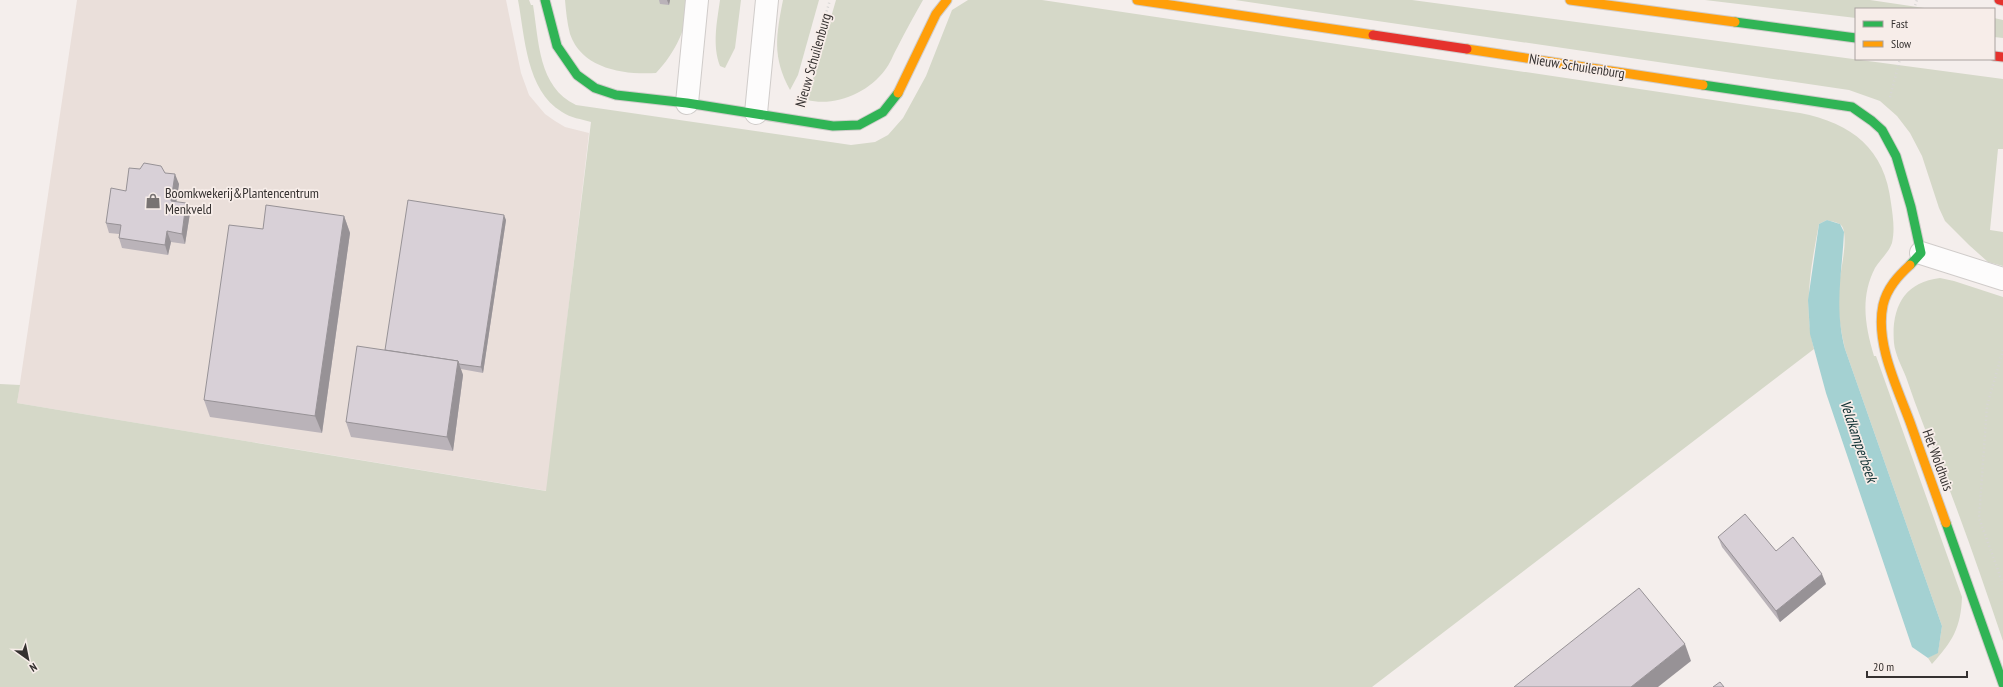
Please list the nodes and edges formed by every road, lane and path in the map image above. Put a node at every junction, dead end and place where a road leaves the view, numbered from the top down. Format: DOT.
graph roads {
  1 [pos="545,0"];
  2 [pos="697,0"];
  3 [pos="767,0"];
  4 [pos="830,0"];
  5 [pos="947,0"];
  6 [pos="1137,0"];
  7 [pos="1570,0"];
  8 [pos="1999,0"];
  9 [pos="2003,1"];
  10 [pos="1855,38"];
  11 [pos="1900,60"];
  12 [pos="687,103"];
  13 [pos="756,113"];
  14 [pos="795,120"];
  15 [pos="1881,129"];
  16 [pos="1921,253"];
  17 [pos="2003,279"];
  18 [pos="2003,350"];
  19 [pos="2003,584"];
  20 [pos="2003,684"];
  1 -- 12 [label="street, Nieuw Schuilenburg"];
  2 -- 12 [label="street"];
  3 -- 13 [label="street"];
  4 -- 14 [label="path, Nieuw Schuilenburg"];
  5 -- 14 [label="street, Nieuw Schuilenburg"];
  6 -- 15 [label="street, Nieuw Schuilenburg"];
  7 -- 10 [label="street"];
  8 -- 9 [label="street"];
  11 -- 15 [label="path"];
  12 -- 13 [label="street, Nieuw Schuilenburg"];
  13 -- 14 [label="street, Nieuw Schuilenburg"];
  15 -- 16 [label="street, Nieuw Schuilenburg"];
  16 -- 17 [label="street"];
  16 -- 20 [label="street, Het Woldhuis"];
  18 -- 19 [label="path"];
}
